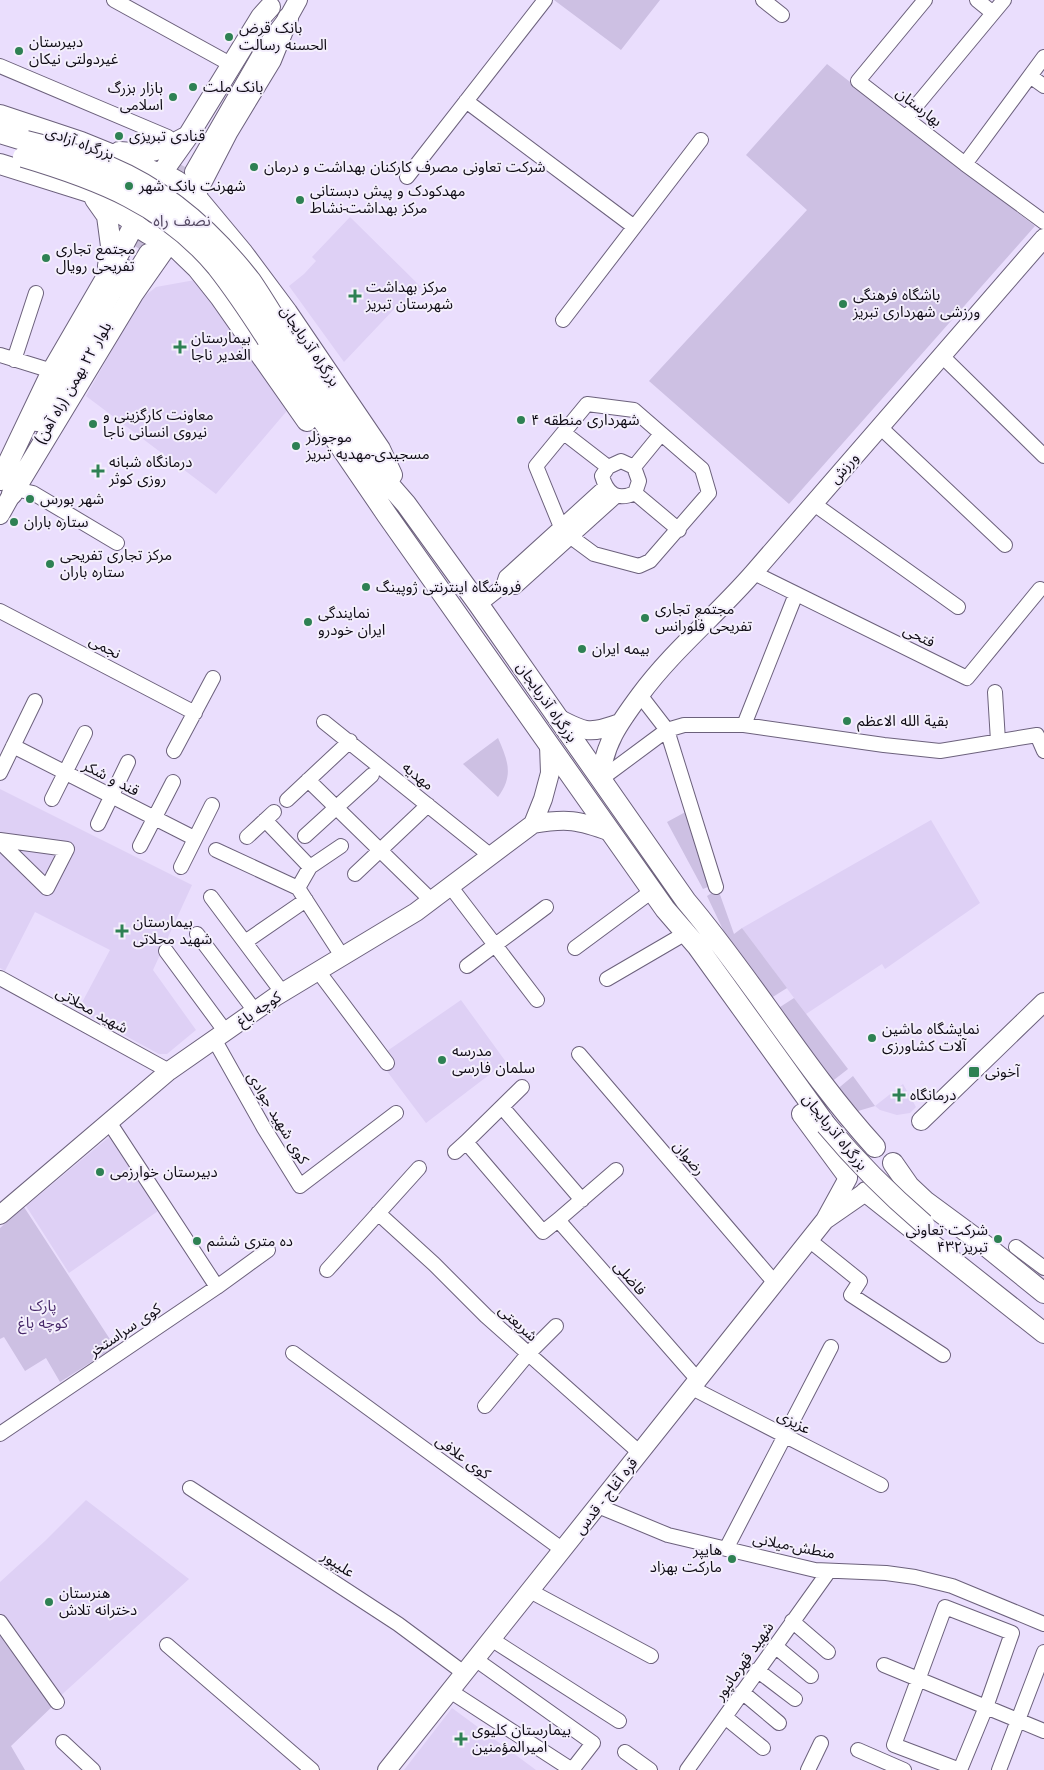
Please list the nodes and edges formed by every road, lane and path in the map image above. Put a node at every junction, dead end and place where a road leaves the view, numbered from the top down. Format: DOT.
graph roads {
  1 [pos="114,0"];
  2 [pos="298,0"];
  3 [pos="544,0"];
  4 [pos="763,0"];
  5 [pos="925,0"];
  6 [pos="977,0"];
  7 [pos="1004,0"];
  8 [pos="272,4"];
  9 [pos="993,13"];
  10 [pos="782,15"];
  11 [pos="288,18"];
  12 [pos="1044,57"];
  13 [pos="232,65"];
  14 [pos="0,66"];
  15 [pos="1030,76"];
  16 [pos="1044,86"];
  17 [pos="466,101"];
  18 [pos="0,115"];
  19 [pos="906,118"];
  20 [pos="0,133"];
  21 [pos="178,137"];
  22 [pos="701,140"];
  23 [pos="26,149"];
  24 [pos="0,150"];
  25 [pos="102,150"];
  26 [pos="0,164"];
  27 [pos="966,164"];
  28 [pos="160,174"];
  29 [pos="407,177"];
  30 [pos="89,192"];
  31 [pos="197,197"];
  32 [pos="134,222"];
  33 [pos="1044,222"];
  34 [pos="633,226"];
  35 [pos="1044,238"];
  36 [pos="170,244"];
  37 [pos="143,250"];
  38 [pos="106,278"];
  39 [pos="36,293"];
  40 [pos="563,320"];
  41 [pos="271,330"];
  42 [pos="0,355"];
  43 [pos="942,356"];
  44 [pos="14,360"];
  45 [pos="52,372"];
  46 [pos="880,427"];
  47 [pos="564,433"];
  48 [pos="661,434"];
  49 [pos="1044,456"];
  50 [pos="608,466"];
  51 [pos="634,467"];
  52 [pos="7,486"];
  53 [pos="605,486"];
  54 [pos="635,492"];
  55 [pos="616,496"];
  56 [pos="814,504"];
  57 [pos="0,515"];
  58 [pos="679,530"];
  59 [pos="566,532"];
  60 [pos="117,543"];
  61 [pos="1005,545"];
  62 [pos="754,573"];
  63 [pos="1040,589"];
  64 [pos="796,594"];
  65 [pos="479,605"];
  66 [pos="958,607"];
  67 [pos="0,611"];
  68 [pos="213,678"];
  69 [pos="995,692"];
  70 [pos="640,695"];
  71 [pos="35,701"];
  72 [pos="194,712"];
  73 [pos="558,718"];
  74 [pos="324,722"];
  75 [pos="620,723"];
  76 [pos="744,725"];
  77 [pos="667,730"];
  78 [pos="85,733"];
  79 [pos="350,741"];
  80 [pos="998,741"];
  81 [pos="549,745"];
  82 [pos="13,746"];
  83 [pos="174,751"];
  84 [pos="1044,751"];
  85 [pos="128,762"];
  86 [pos="0,772"];
  87 [pos="64,772"];
  88 [pos="372,775"];
  89 [pos="601,779"];
  90 [pos="308,780"];
  91 [pos="173,782"];
  92 [pos="111,796"];
  93 [pos="52,799"];
  94 [pos="286,800"];
  95 [pos="212,805"];
  96 [pos="428,805"];
  97 [pos="337,808"];
  98 [pos="154,818"];
  99 [pos="98,824"];
  100 [pos="533,824"];
  101 [pos="611,832"];
  102 [pos="305,836"];
  103 [pos="246,837"];
  104 [pos="194,838"];
  105 [pos="0,841"];
  106 [pos="140,846"];
  107 [pos="341,846"];
  108 [pos="216,850"];
  109 [pos="381,851"];
  110 [pos="491,856"];
  111 [pos="181,867"];
  112 [pos="310,867"];
  113 [pos="355,874"];
  114 [pos="450,886"];
  115 [pos="716,887"];
  116 [pos="652,891"];
  117 [pos="302,894"];
  118 [pos="210,897"];
  119 [pos="431,900"];
  120 [pos="546,907"];
  121 [pos="665,909"];
  122 [pos="197,934"];
  123 [pos="680,937"];
  124 [pos="245,942"];
  125 [pos="495,945"];
  126 [pos="575,948"];
  127 [pos="166,951"];
  128 [pos="342,956"];
  129 [pos="467,966"];
  130 [pos="318,970"];
  131 [pos="0,978"];
  132 [pos="607,980"];
  133 [pos="282,992"];
  134 [pos="537,1000"];
  135 [pos="1044,1002"];
  136 [pos="254,1011"];
  137 [pos="219,1035"];
  138 [pos="579,1054"];
  139 [pos="386,1063"];
  140 [pos="170,1071"];
  141 [pos="522,1087"];
  142 [pos="502,1107"];
  143 [pos="396,1113"];
  144 [pos="921,1121"];
  145 [pos="109,1122"];
  146 [pos="830,1123"];
  147 [pos="466,1142"];
  148 [pos="875,1147"];
  149 [pos="454,1152"];
  150 [pos="893,1163"];
  151 [pos="419,1168"];
  152 [pos="616,1170"];
  153 [pos="848,1177"];
  154 [pos="865,1192"];
  155 [pos="582,1200"];
  156 [pos="378,1213"];
  157 [pos="0,1215"];
  158 [pos="921,1216"];
  159 [pos="558,1220"];
  160 [pos="825,1220"];
  161 [pos="809,1240"];
  162 [pos="1016,1247"];
  163 [pos="268,1250"];
  164 [pos="1044,1268"];
  165 [pos="327,1270"];
  166 [pos="775,1283"];
  167 [pos="217,1287"];
  168 [pos="1044,1293"];
  169 [pos="1044,1306"];
  170 [pos="1044,1319"];
  171 [pos="556,1326"];
  172 [pos="1044,1333"];
  173 [pos="831,1348"];
  174 [pos="293,1353"];
  175 [pos="528,1354"];
  176 [pos="943,1356"];
  177 [pos="695,1384"];
  178 [pos="485,1406"];
  179 [pos="0,1434"];
  180 [pos="785,1436"];
  181 [pos="640,1453"];
  182 [pos="881,1485"];
  183 [pos="190,1488"];
  184 [pos="598,1506"];
  185 [pos="726,1548"];
  186 [pos="562,1550"];
  187 [pos="829,1570"];
  188 [pos="530,1591"];
  189 [pos="986,1599"];
  190 [pos="977,1620"];
  191 [pos="792,1621"];
  192 [pos="0,1622"];
  193 [pos="1044,1624"];
  194 [pos="491,1639"];
  195 [pos="168,1645"];
  196 [pos="774,1646"];
  197 [pos="828,1652"];
  198 [pos="1044,1652"];
  199 [pos="651,1656"];
  200 [pos="475,1659"];
  201 [pos="884,1665"];
  202 [pos="757,1670"];
  203 [pos="464,1673"];
  204 [pos="812,1676"];
  205 [pos="919,1679"];
  206 [pos="450,1691"];
  207 [pos="742,1692"];
  208 [pos="795,1699"];
  209 [pos="57,1702"];
  210 [pos="986,1707"];
  211 [pos="725,1717"];
  212 [pos="618,1721"];
  213 [pos="1019,1721"];
  214 [pos="779,1723"];
  215 [pos="1044,1731"];
  216 [pos="62,1742"];
  217 [pos="821,1743"];
  218 [pos="763,1748"];
  219 [pos="858,1750"];
  220 [pos="625,1752"];
  221 [pos="692,1768"];
  222 [pos="93,1770"];
  223 [pos="312,1770"];
  224 [pos="387,1770"];
  225 [pos="650,1770"];
  226 [pos="808,1770"];
  227 [pos="904,1770"];
  228 [pos="999,1770"];
  1 -- 13 [label="street"];
  2 -- 11 [label="main road"];
  3 -- 17 [label="street"];
  4 -- 10 [label="street"];
  5 -- 19 [label="street, بهارستان"];
  6 -- 9 [label="street"];
  7 -- 9 [label="street"];
  8 -- 11 [label="main road"];
  8 -- 13 [label="highway"];
  9 -- 19 [label="street"];
  11 -- 31 [label="highway"];
  12 -- 15 [label="street"];
  13 -- 21 [label="highway"];
  14 -- 21 [label="street"];
  15 -- 16 [label="street"];
  15 -- 27 [label="street"];
  17 -- 29 [label="street"];
  17 -- 34 [label="street"];
  18 -- 23 [label="highway, بزرگراه آزادی"];
  19 -- 27 [label="street, بهارستان"];
  20 -- 23 [label="highway, بزرگراه آزادی"];
  21 -- 25 [label="highway"];
  21 -- 28 [label="highway"];
  22 -- 34 [label="street"];
  23 -- 24 [label="highway, بزرگراه آزادی"];
  23 -- 25 [label="highway, بزرگراه آزادی"];
  23 -- 26 [label="highway, بزرگراه آزادی"];
  23 -- 30 [label="highway, بزرگراه آزادی"];
  23 -- 41 [label="highway, bridge"];
  25 -- 28 [label="highway, بزرگراه آزادی"];
  27 -- 33 [label="street, بهارستان"];
  28 -- 31 [label="highway"];
  28 -- 32 [label="highway"];
  30 -- 32 [label="highway, بزرگراه آزادی"];
  30 -- 38 [label="highway"];
  31 -- 36 [label="highway"];
  31 -- 41 [label="highway, بزرگراه آذربایجان"];
  32 -- 36 [label="highway"];
  32 -- 38 [label="highway"];
  34 -- 40 [label="street"];
  35 -- 43 [label="main road, ورزش"];
  36 -- 41 [label="highway, بزرگراه آذربایجان"];
  36 -- 52 [label="highway"];
  37 -- 52 [label="main road, بلوار ۲۲ بهمن (راه آهن)"];
  38 -- 45 [label="highway"];
  39 -- 44 [label="street"];
  41 -- 65 [label="highway, بزرگراه آذربایجان"];
  41 -- 81 [label="highway, بزرگراه آذربایجان"];
  42 -- 44 [label="street"];
  43 -- 46 [label="main road, ورزش"];
  43 -- 49 [label="street"];
  44 -- 45 [label="street"];
  45 -- 52 [label="highway"];
  46 -- 56 [label="main road, ورزش"];
  46 -- 61 [label="street"];
  47 -- 48 [label="street"];
  47 -- 50 [label="street"];
  47 -- 59 [label="street"];
  48 -- 51 [label="street"];
  48 -- 58 [label="street"];
  50 -- 51 [label="street"];
  50 -- 53 [label="street"];
  51 -- 54 [label="street"];
  52 -- 57 [label="main road, بلوار ۲۲ بهمن (راه آهن)"];
  52 -- 60 [label="street"];
  53 -- 55 [label="street"];
  53 -- 59 [label="street"];
  54 -- 55 [label="street"];
  54 -- 58 [label="street"];
  55 -- 59 [label="street"];
  56 -- 62 [label="main road, ورزش"];
  56 -- 66 [label="street"];
  58 -- 59 [label="street"];
  59 -- 65 [label="street"];
  62 -- 64 [label="street, فتحی"];
  62 -- 70 [label="main road, ورزش"];
  63 -- 64 [label="street, فتحی"];
  64 -- 76 [label="street"];
  65 -- 73 [label="highway, بزرگراه آذربایجان"];
  67 -- 72 [label="street, نجمی"];
  68 -- 72 [label="street"];
  69 -- 80 [label="street"];
  70 -- 75 [label="main road, ورزش"];
  70 -- 77 [label="street"];
  71 -- 82 [label="street"];
  72 -- 83 [label="street"];
  73 -- 75 [label="main road"];
  73 -- 89 [label="highway, بزرگراه آذربایجان"];
  74 -- 79 [label="street, مهدیه"];
  75 -- 89 [label="main road, ورزش"];
  76 -- 77 [label="street"];
  76 -- 80 [label="street"];
  77 -- 89 [label="street"];
  77 -- 115 [label="street"];
  78 -- 87 [label="street"];
  79 -- 90 [label="street"];
  79 -- 96 [label="street, مهدیه"];
  80 -- 84 [label="street"];
  81 -- 100 [label="main road"];
  81 -- 101 [label="highway, بزرگراه آذربایجان"];
  82 -- 86 [label="street"];
  82 -- 87 [label="street, قند و شکر"];
  85 -- 92 [label="street"];
  87 -- 92 [label="street, قند و شکر"];
  87 -- 93 [label="street"];
  88 -- 97 [label="street"];
  89 -- 146 [label="highway, بزرگراه آذربایجان"];
  90 -- 94 [label="street"];
  90 -- 97 [label="street"];
  91 -- 98 [label="street"];
  92 -- 98 [label="street, قند و شکر"];
  92 -- 99 [label="street"];
  95 -- 104 [label="street"];
  96 -- 109 [label="street"];
  96 -- 110 [label="street, مهدیه"];
  97 -- 102 [label="street"];
  97 -- 109 [label="street"];
  98 -- 104 [label="street, قند و شکر"];
  98 -- 106 [label="street"];
  100 -- 101 [label="main road"];
  100 -- 110 [label="main road, کوچه باغ"];
  101 -- 116 [label="highway, بزرگراه آذربایجان"];
  103 -- 112 [label="street"];
  104 -- 111 [label="street"];
  105 -- 105 [label="street"];
  107 -- 112 [label="street"];
  108 -- 117 [label="street"];
  109 -- 113 [label="street"];
  109 -- 119 [label="street"];
  110 -- 114 [label="main road, کوچه باغ"];
  112 -- 117 [label="street"];
  114 -- 119 [label="main road, کوچه باغ"];
  114 -- 125 [label="street"];
  116 -- 121 [label="highway, بزرگراه آذربایجان"];
  116 -- 126 [label="street"];
  117 -- 124 [label="street"];
  117 -- 128 [label="street"];
  118 -- 124 [label="street"];
  119 -- 128 [label="main road, کوچه باغ"];
  120 -- 125 [label="street"];
  121 -- 123 [label="highway, بزرگراه آذربایجان"];
  121 -- 146 [label="highway, بزرگراه آذربایجان"];
  122 -- 136 [label="street"];
  123 -- 132 [label="street"];
  123 -- 146 [label="highway, بزرگراه آذربایجان"];
  124 -- 133 [label="street"];
  125 -- 129 [label="street"];
  125 -- 134 [label="street"];
  127 -- 137 [label="street"];
  128 -- 130 [label="main road, کوچه باغ"];
  130 -- 133 [label="main road, کوچه باغ"];
  130 -- 139 [label="street"];
  131 -- 140 [label="street, شهید محلاتی"];
  133 -- 136 [label="main road, کوچه باغ"];
  135 -- 144 [label="main road"];
  136 -- 137 [label="main road, کوچه باغ"];
  137 -- 140 [label="main road, کوچه باغ"];
  137 -- 143 [label="street, کوی شهید جوادی"];
  138 -- 166 [label="street, رضوان"];
  140 -- 145 [label="main road, کوچه باغ"];
  141 -- 142 [label="street"];
  142 -- 147 [label="street"];
  142 -- 155 [label="street"];
  145 -- 157 [label="main road, کوچه باغ"];
  145 -- 167 [label="street"];
  146 -- 148 [label="highway, بزرگراه آذربایجان"];
  146 -- 153 [label="highway, بزرگراه آذربایجان"];
  146 -- 158 [label="highway, بزرگراه آذربایجان"];
  147 -- 149 [label="street"];
  147 -- 159 [label="street"];
  148 -- 150 [label="highway"];
  148 -- 153 [label="highway"];
  150 -- 154 [label="highway"];
  150 -- 158 [label="highway, بزرگراه آذربایجان"];
  151 -- 156 [label="street"];
  152 -- 155 [label="street"];
  153 -- 154 [label="highway"];
  153 -- 160 [label="main road"];
  154 -- 158 [label="highway, بزرگراه آذربایجان"];
  154 -- 160 [label="main road"];
  155 -- 159 [label="street"];
  156 -- 165 [label="street"];
  156 -- 175 [label="street, شریعتی"];
  158 -- 168 [label="highway, بزرگراه آذربایجان"];
  158 -- 169 [label="highway, بزرگراه آذربایجان"];
  158 -- 170 [label="highway, بزرگراه آذربایجان"];
  158 -- 172 [label="highway, بزرگراه آذربایجان"];
  159 -- 177 [label="street, فاضلی"];
  160 -- 161 [label="main road, قره آغاج - قدس"];
  161 -- 166 [label="main road, قره آغاج - قدس"];
  161 -- 176 [label="street"];
  162 -- 164 [label="street"];
  163 -- 167 [label="street, کوی سراستخر"];
  166 -- 177 [label="main road, قره آغاج - قدس"];
  167 -- 179 [label="street, کوی سراستخر"];
  171 -- 175 [label="street"];
  173 -- 180 [label="street"];
  174 -- 186 [label="street, کوی علافی"];
  175 -- 178 [label="street"];
  175 -- 181 [label="street, شریعتی"];
  177 -- 180 [label="street, عزیزی"];
  177 -- 181 [label="main road, قره آغاج - قدس"];
  180 -- 182 [label="street, عزیزی"];
  180 -- 185 [label="street"];
  181 -- 184 [label="main road, قره آغاج - قدس"];
  183 -- 203 [label="street, علیپور"];
  184 -- 185 [label="street, منطش-میلانی"];
  184 -- 186 [label="main road, قره آغاج - قدس"];
  185 -- 187 [label="street, منطش-میلانی"];
  186 -- 188 [label="main road, قره آغاج - قدس"];
  187 -- 189 [label="street, منطش-میلانی"];
  187 -- 191 [label="street, شهید قهرمانپور"];
  188 -- 194 [label="main road, قره آغاج - قدس"];
  188 -- 199 [label="street"];
  189 -- 190 [label="street"];
  189 -- 193 [label="street, منطش-میلانی"];
  190 -- 205 [label="street"];
  190 -- 210 [label="street"];
  191 -- 196 [label="street, شهید قهرمانپور"];
  191 -- 197 [label="street"];
  192 -- 209 [label="street"];
  194 -- 200 [label="main road, قره آغاج - قدس"];
  194 -- 212 [label="street"];
  195 -- 223 [label="street"];
  196 -- 202 [label="street, شهید قهرمانپور"];
  196 -- 204 [label="street"];
  198 -- 213 [label="street"];
  200 -- 203 [label="main road, قره آغاج - قدس"];
  200 -- 206 [label="street"];
  201 -- 205 [label="street"];
  202 -- 207 [label="street, شهید قهرمانپور"];
  202 -- 208 [label="street"];
  203 -- 206 [label="main road, قره آغاج - قدس"];
  205 -- 210 [label="street"];
  205 -- 210 [label="street"];
  206 -- 224 [label="main road, قره آغاج - قدس"];
  207 -- 211 [label="street, شهید قهرمانپور"];
  207 -- 214 [label="street"];
  210 -- 213 [label="street"];
  211 -- 218 [label="street"];
  211 -- 221 [label="street, شهید قهرمانپور"];
  213 -- 215 [label="street"];
  213 -- 228 [label="street"];
  216 -- 222 [label="street"];
  217 -- 226 [label="street"];
  219 -- 227 [label="street"];
  220 -- 225 [label="street"];
}
